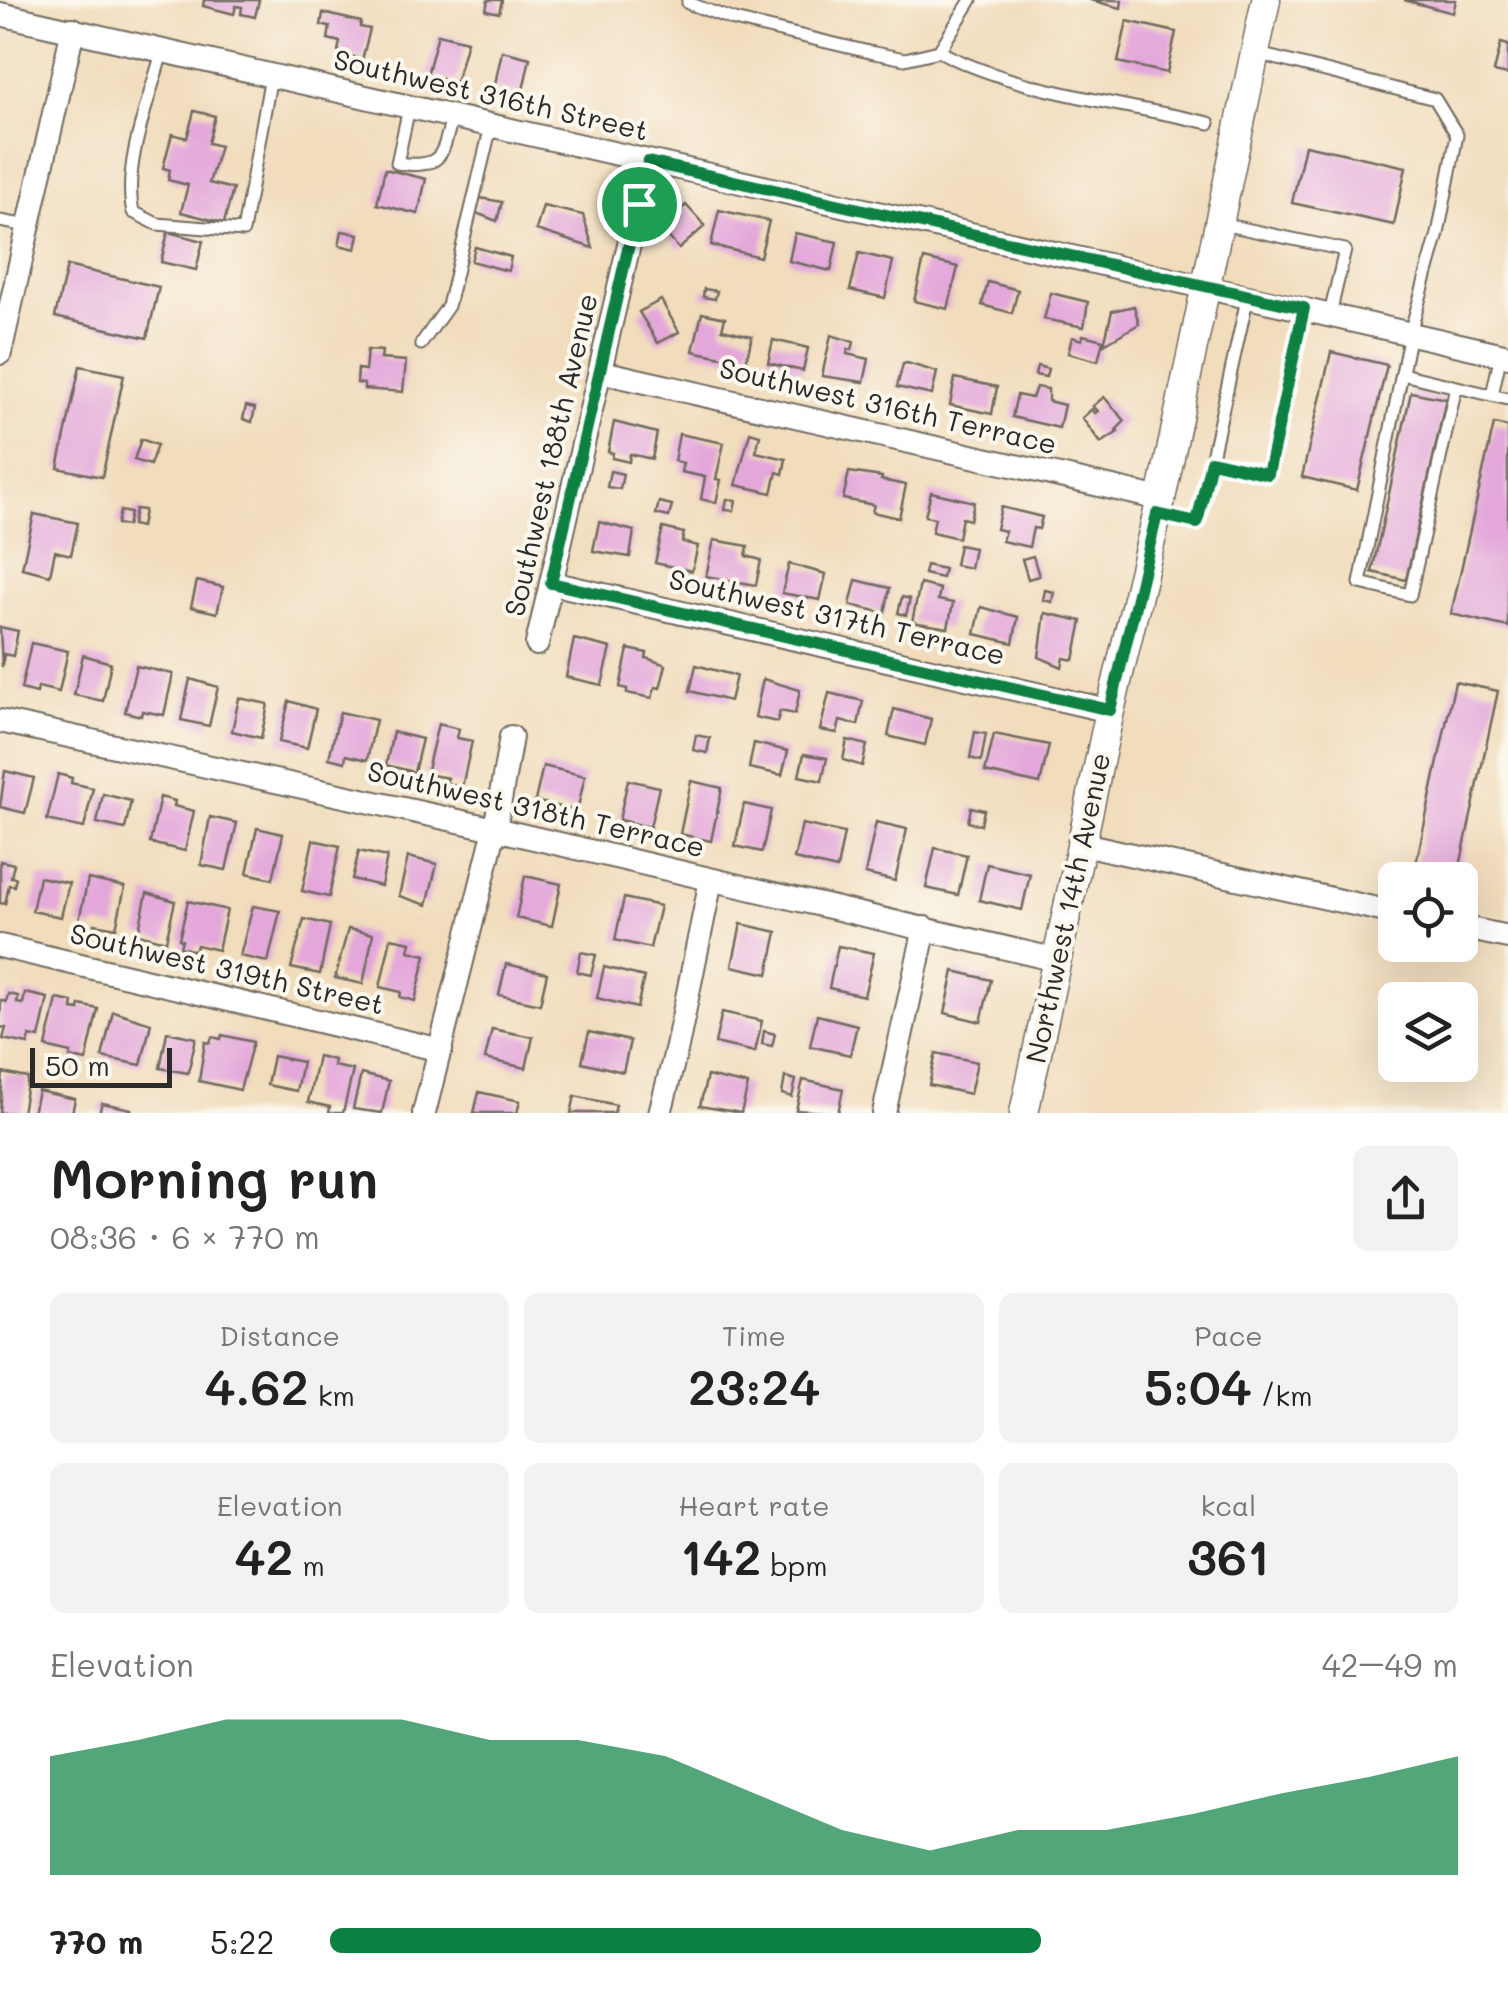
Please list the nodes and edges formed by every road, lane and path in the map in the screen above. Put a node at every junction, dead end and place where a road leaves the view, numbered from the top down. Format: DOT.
graph roads {
  1 [pos="688,0"];
  2 [pos="971,0"];
  3 [pos="1266,0"];
  4 [pos="0,14"];
  5 [pos="73,29"];
  6 [pos="939,51"];
  7 [pos="162,52"];
  8 [pos="1255,52"];
  9 [pos="271,76"];
  10 [pos="408,108"];
  11 [pos="452,117"];
  12 [pos="1209,122"];
  13 [pos="491,126"];
  14 [pos="648,162"];
  15 [pos="0,221"];
  16 [pos="1218,223"];
  17 [pos="28,226"];
  18 [pos="1204,285"];
  19 [pos="1248,295"];
  20 [pos="1304,308"];
  21 [pos="1330,314"];
  22 [pos="1410,333"];
  23 [pos="421,344"];
  24 [pos="0,353"];
  25 [pos="1505,355"];
  26 [pos="602,372"];
  27 [pos="1402,374"];
  28 [pos="1456,387"];
  29 [pos="1492,395"];
  30 [pos="1508,399"];
  31 [pos="1211,461"];
  32 [pos="1159,506"];
  33 [pos="551,583"];
  34 [pos="537,644"];
  35 [pos="1110,710"];
  36 [pos="0,721"];
  37 [pos="511,737"];
  38 [pos="495,830"];
  39 [pos="1082,844"];
  40 [pos="711,880"];
  41 [pos="1378,909"];
  42 [pos="925,928"];
  43 [pos="1478,931"];
  44 [pos="1508,937"];
  45 [pos="0,946"];
  46 [pos="1057,960"];
  47 [pos="441,1050"];
  48 [pos="424,1113"];
  49 [pos="660,1113"];
  50 [pos="884,1113"];
  51 [pos="1024,1113"];
  1 -- 6 [label="lane"];
  2 -- 6 [label="lane"];
  3 -- 8 [label="street, Northwest 14th Avenue"];
  4 -- 5 [label="street, Southwest 316th Street"];
  5 -- 7 [label="street, Southwest 316th Street"];
  5 -- 17 [label="street"];
  6 -- 12 [label="lane"];
  7 -- 9 [label="street, Southwest 316th Street"];
  7 -- 9 [label="lane"];
  8 -- 16 [label="street, Northwest 14th Avenue"];
  8 -- 22 [label="lane"];
  9 -- 10 [label="street, Southwest 316th Street"];
  10 -- 11 [label="street, Southwest 316th Street"];
  10 -- 11 [label="lane"];
  11 -- 13 [label="street, Southwest 316th Street"];
  13 -- 14 [label="street, Southwest 316th Street"];
  13 -- 23 [label="lane"];
  14 -- 18 [label="street, Southwest 316th Street"];
  14 -- 26 [label="street, Southwest 188th Avenue"];
  15 -- 17 [label="lane"];
  16 -- 18 [label="street, Northwest 14th Avenue"];
  16 -- 21 [label="lane"];
  17 -- 24 [label="street"];
  18 -- 19 [label="street, Southwest 316th Street"];
  18 -- 32 [label="street, Northwest 14th Avenue"];
  19 -- 20 [label="street, Southwest 316th Street"];
  19 -- 31 [label="lane"];
  20 -- 21 [label="street, Southwest 316th Street"];
  20 -- 31 [label="lane"];
  21 -- 22 [label="street, Southwest 316th Street"];
  22 -- 25 [label="street, Southwest 316th Street"];
  22 -- 27 [label="lane"];
  25 -- 29 [label="lane"];
  26 -- 32 [label="street, Southwest 316th Terrace"];
  26 -- 33 [label="street, Southwest 188th Avenue"];
  27 -- 28 [label="lane"];
  27 -- 28 [label="lane"];
  28 -- 29 [label="lane"];
  29 -- 30 [label="lane"];
  31 -- 32 [label="lane"];
  32 -- 35 [label="street, Northwest 14th Avenue"];
  33 -- 34 [label="street, Southwest 188th Avenue"];
  33 -- 35 [label="street, Southwest 317th Terrace"];
  35 -- 39 [label="street, Northwest 14th Avenue"];
  36 -- 38 [label="street, Southwest 318th Terrace"];
  37 -- 38 [label="street"];
  38 -- 40 [label="street, Southwest 318th Terrace"];
  38 -- 47 [label="street"];
  39 -- 41 [label="street"];
  39 -- 46 [label="street, Northwest 14th Avenue"];
  40 -- 42 [label="street, Southwest 318th Terrace"];
  40 -- 49 [label="street"];
  42 -- 46 [label="street, Southwest 318th Terrace"];
  42 -- 50 [label="street"];
  43 -- 44 [label="street"];
  45 -- 47 [label="street, Southwest 319th Street"];
  46 -- 51 [label="street, Northwest 14th Avenue"];
  47 -- 48 [label="street"];
}
